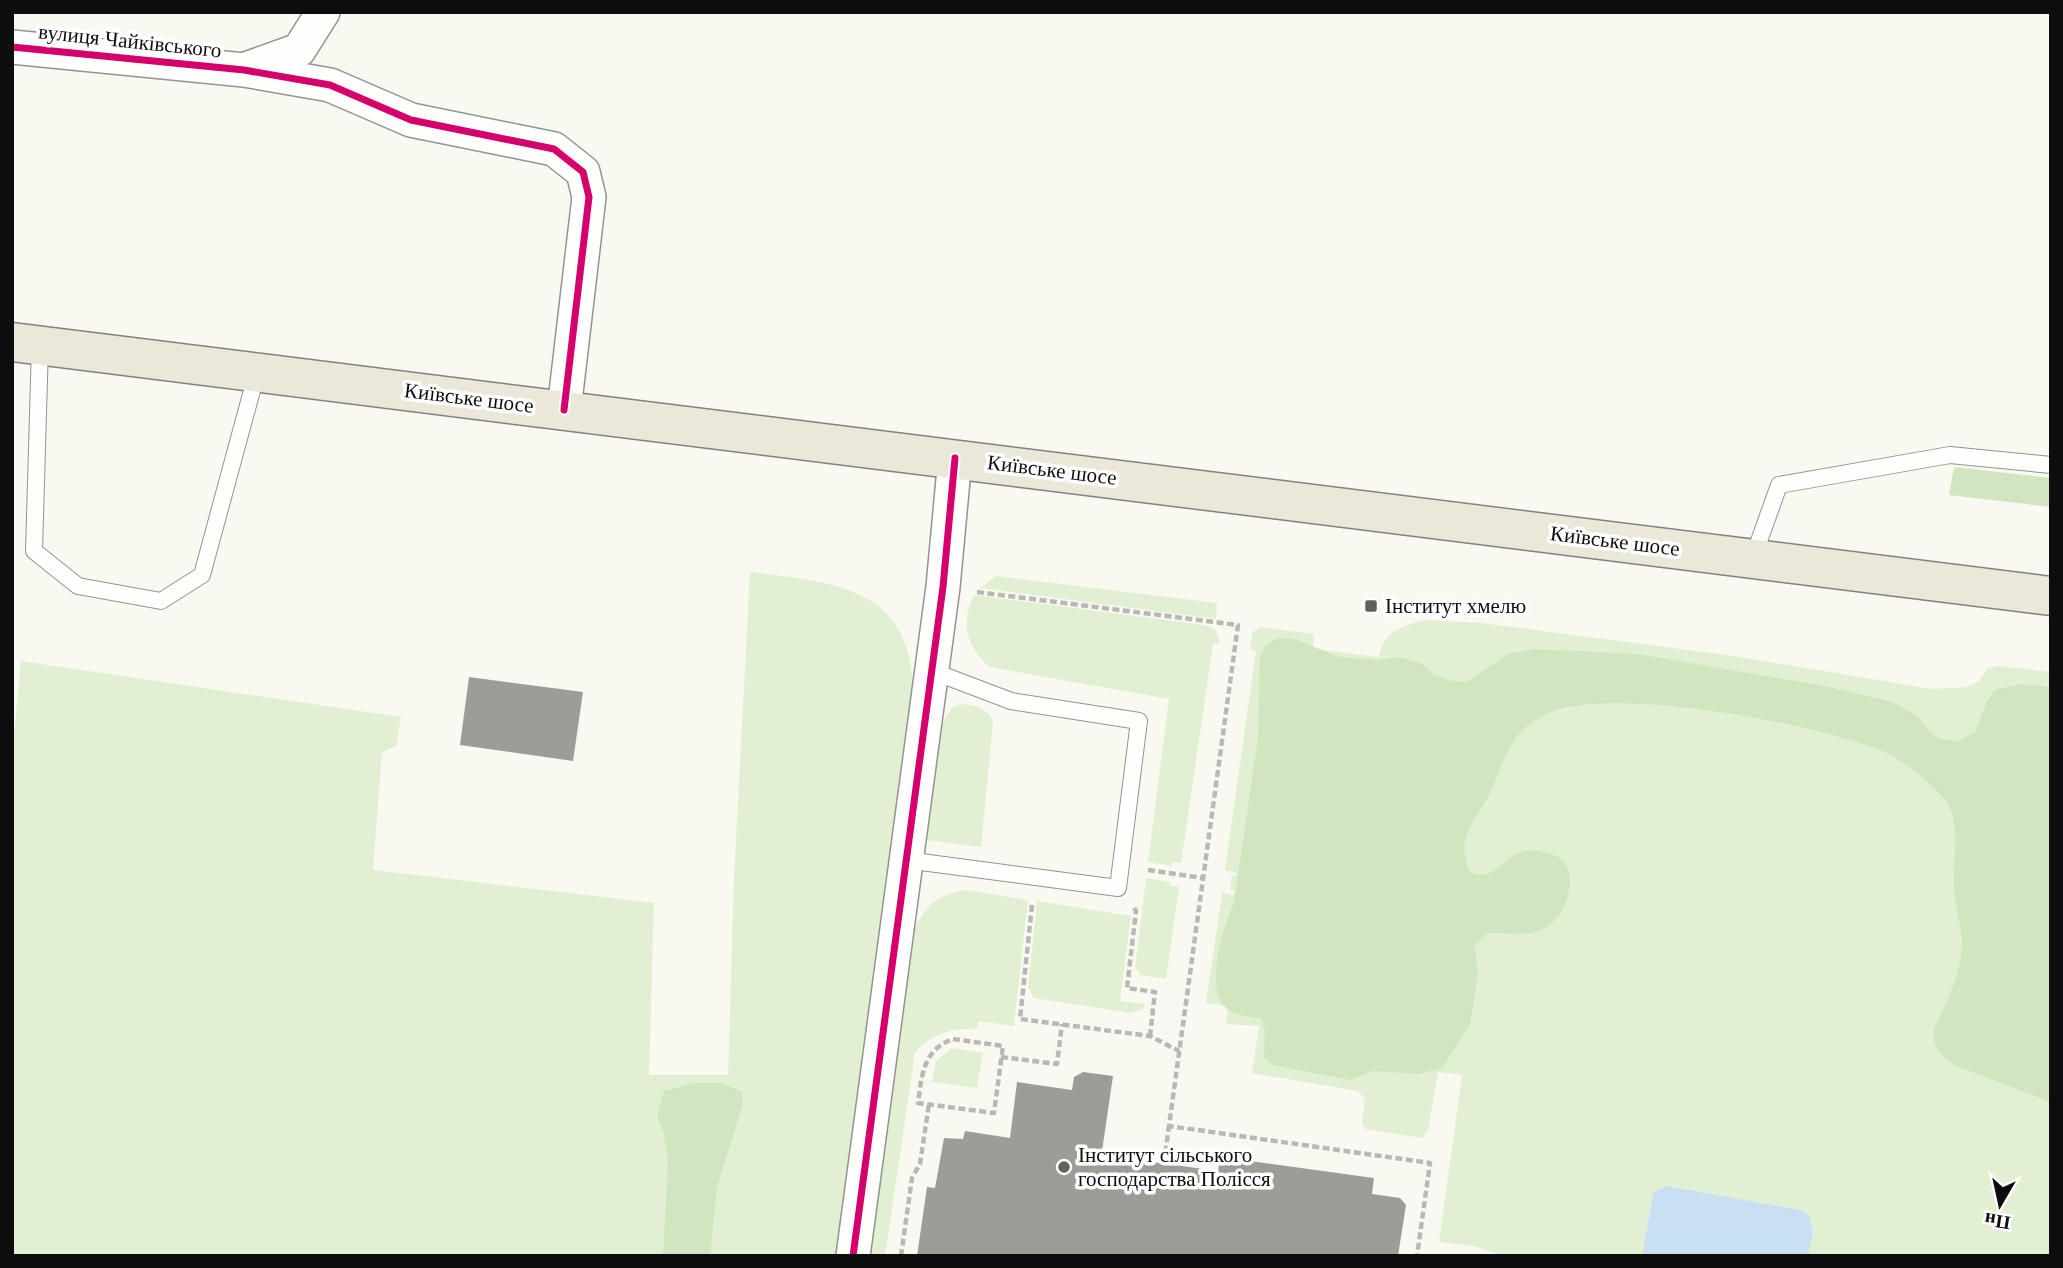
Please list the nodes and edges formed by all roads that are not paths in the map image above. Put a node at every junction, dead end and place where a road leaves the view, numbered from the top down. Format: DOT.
graph roads {
  1 [pos="323,12"];
  2 [pos="12,47"];
  3 [pos="244,70"];
  4 [pos="26,344"];
  5 [pos="257,372"];
  6 [pos="564,410"];
  7 [pos="955,458"];
  8 [pos="2051,465"];
  9 [pos="1753,558"];
  10 [pos="2051,596"];
  11 [pos="932,671"];
  12 [pos="906,860"];
  13 [pos="853,1256"];
  1 -- 3 [label="street, вулиця Чайківського"];
  2 -- 3 [label="street, вулиця Чайківського"];
  3 -- 6 [label="street"];
  4 -- 5 [label="main road, Київське шосе"];
  4 -- 5 [label="lane"];
  5 -- 6 [label="main road, Київське шосе"];
  6 -- 7 [label="main road, Київське шосе"];
  7 -- 9 [label="main road, Київське шосе"];
  7 -- 11 [label="street"];
  8 -- 9 [label="lane"];
  9 -- 10 [label="main road, Київське шосе"];
  11 -- 12 [label="street"];
  11 -- 12 [label="lane"];
  12 -- 13 [label="street"];
}
